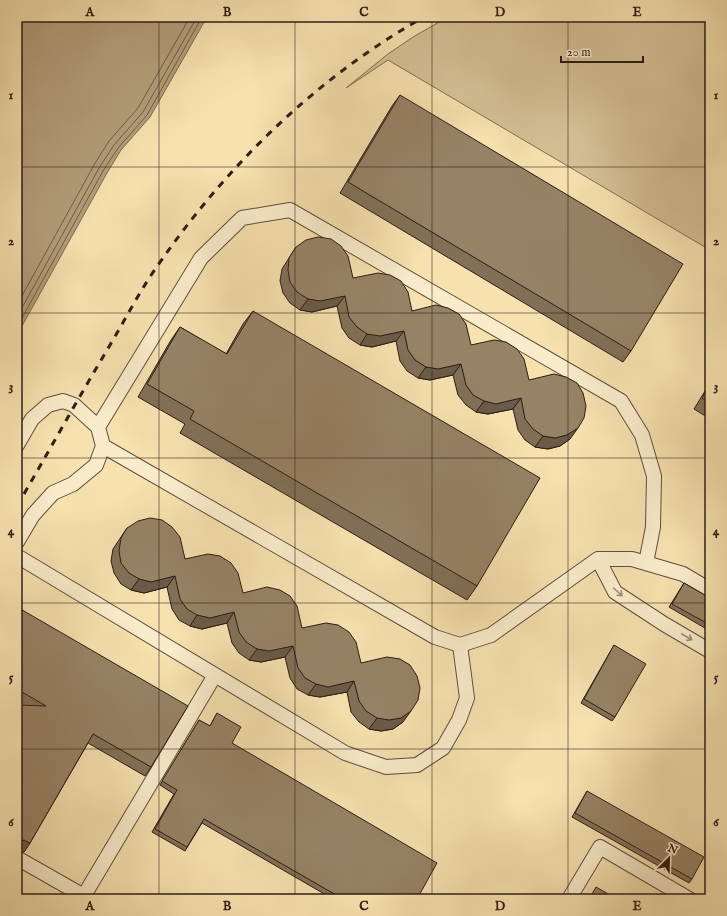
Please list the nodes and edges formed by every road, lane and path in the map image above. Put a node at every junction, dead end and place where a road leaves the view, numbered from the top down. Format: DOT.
graph roads {
  1 [pos="98,427"];
  2 [pos="17,445"];
  3 [pos="103,446"];
  4 [pos="17,542"];
  5 [pos="17,556"];
  6 [pos="598,559"];
  7 [pos="646,563"];
  8 [pos="710,590"];
  9 [pos="460,645"];
  10 [pos="710,651"];
  11 [pos="216,675"];
  12 [pos="17,858"];
  13 [pos="85,898"];
  14 [pos="569,899"];
  15 [pos="689,899"];
  1 -- 2 [label="lane"];
  1 -- 3 [label="lane"];
  1 -- 7 [label="lane"];
  3 -- 4 [label="lane"];
  3 -- 9 [label="lane"];
  5 -- 11 [label="lane"];
  6 -- 7 [label="lane"];
  6 -- 9 [label="lane"];
  6 -- 10 [label="lane, one-way"];
  7 -- 8 [label="lane"];
  9 -- 11 [label="lane"];
  11 -- 13 [label="lane"];
  12 -- 13 [label="lane"];
  14 -- 15 [label="lane"];
}
